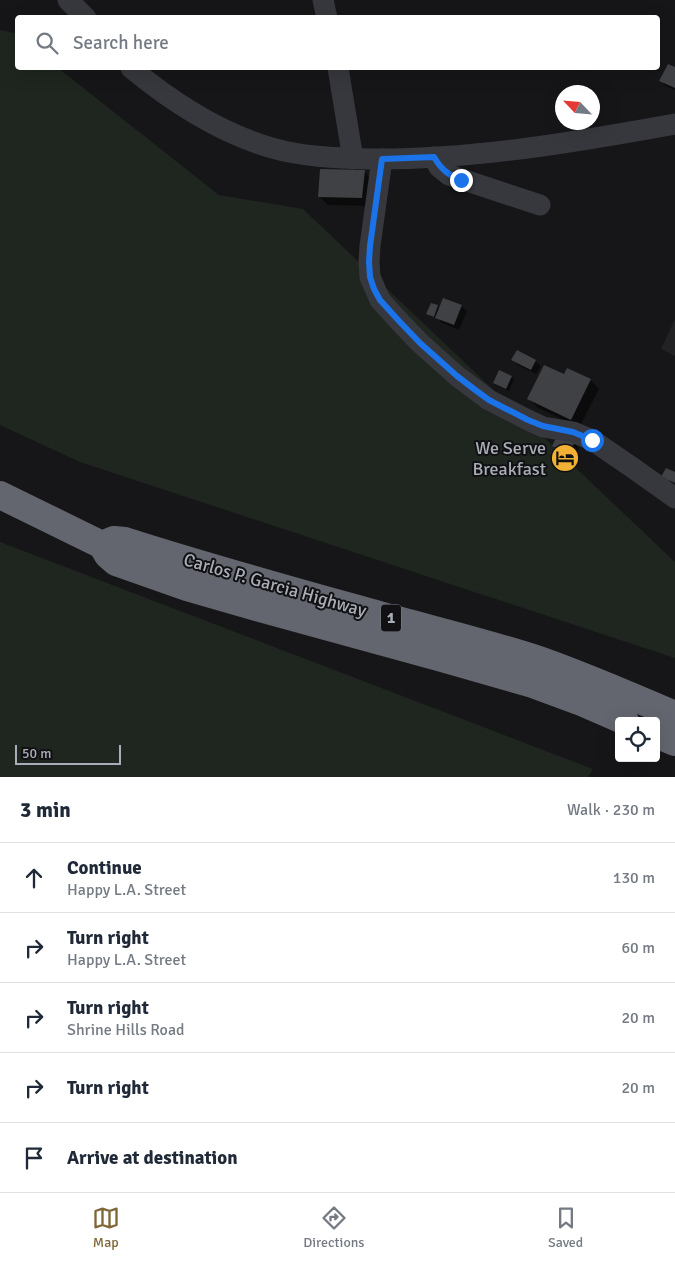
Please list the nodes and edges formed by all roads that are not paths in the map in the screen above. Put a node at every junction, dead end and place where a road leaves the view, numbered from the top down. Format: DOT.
graph roads {
  1 [pos="68,0"];
  2 [pos="323,0"];
  3 [pos="83,15"];
  4 [pos="326,15"];
  5 [pos="134,70"];
  6 [pos="338,70"];
  7 [pos="675,124"];
  8 [pos="434,157"];
  9 [pos="353,159"];
  10 [pos="382,159"];
  11 [pos="540,205"];
  12 [pos="0,495"];
  13 [pos="675,498"];
  14 [pos="102,545"];
  15 [pos="675,715"];
  16 [pos="616,717"];
  17 [pos="660,736"];
  18 [pos="675,742"];
  1 -- 3 [label="street"];
  2 -- 4 [label="street"];
  5 -- 9 [label="street"];
  6 -- 9 [label="street"];
  7 -- 8 [label="street"];
  8 -- 10 [label="street"];
  8 -- 11 [label="street"];
  9 -- 10 [label="street"];
  10 -- 13 [label="street"];
  12 -- 14 [label="highway, Carlos P. Garcia Highway / 1"];
  14 -- 15 [label="highway, Carlos P. Garcia Highway / 1"];
  14 -- 16 [label="highway, Carlos P. Garcia Highway / 1"];
  17 -- 18 [label="highway"];
}
